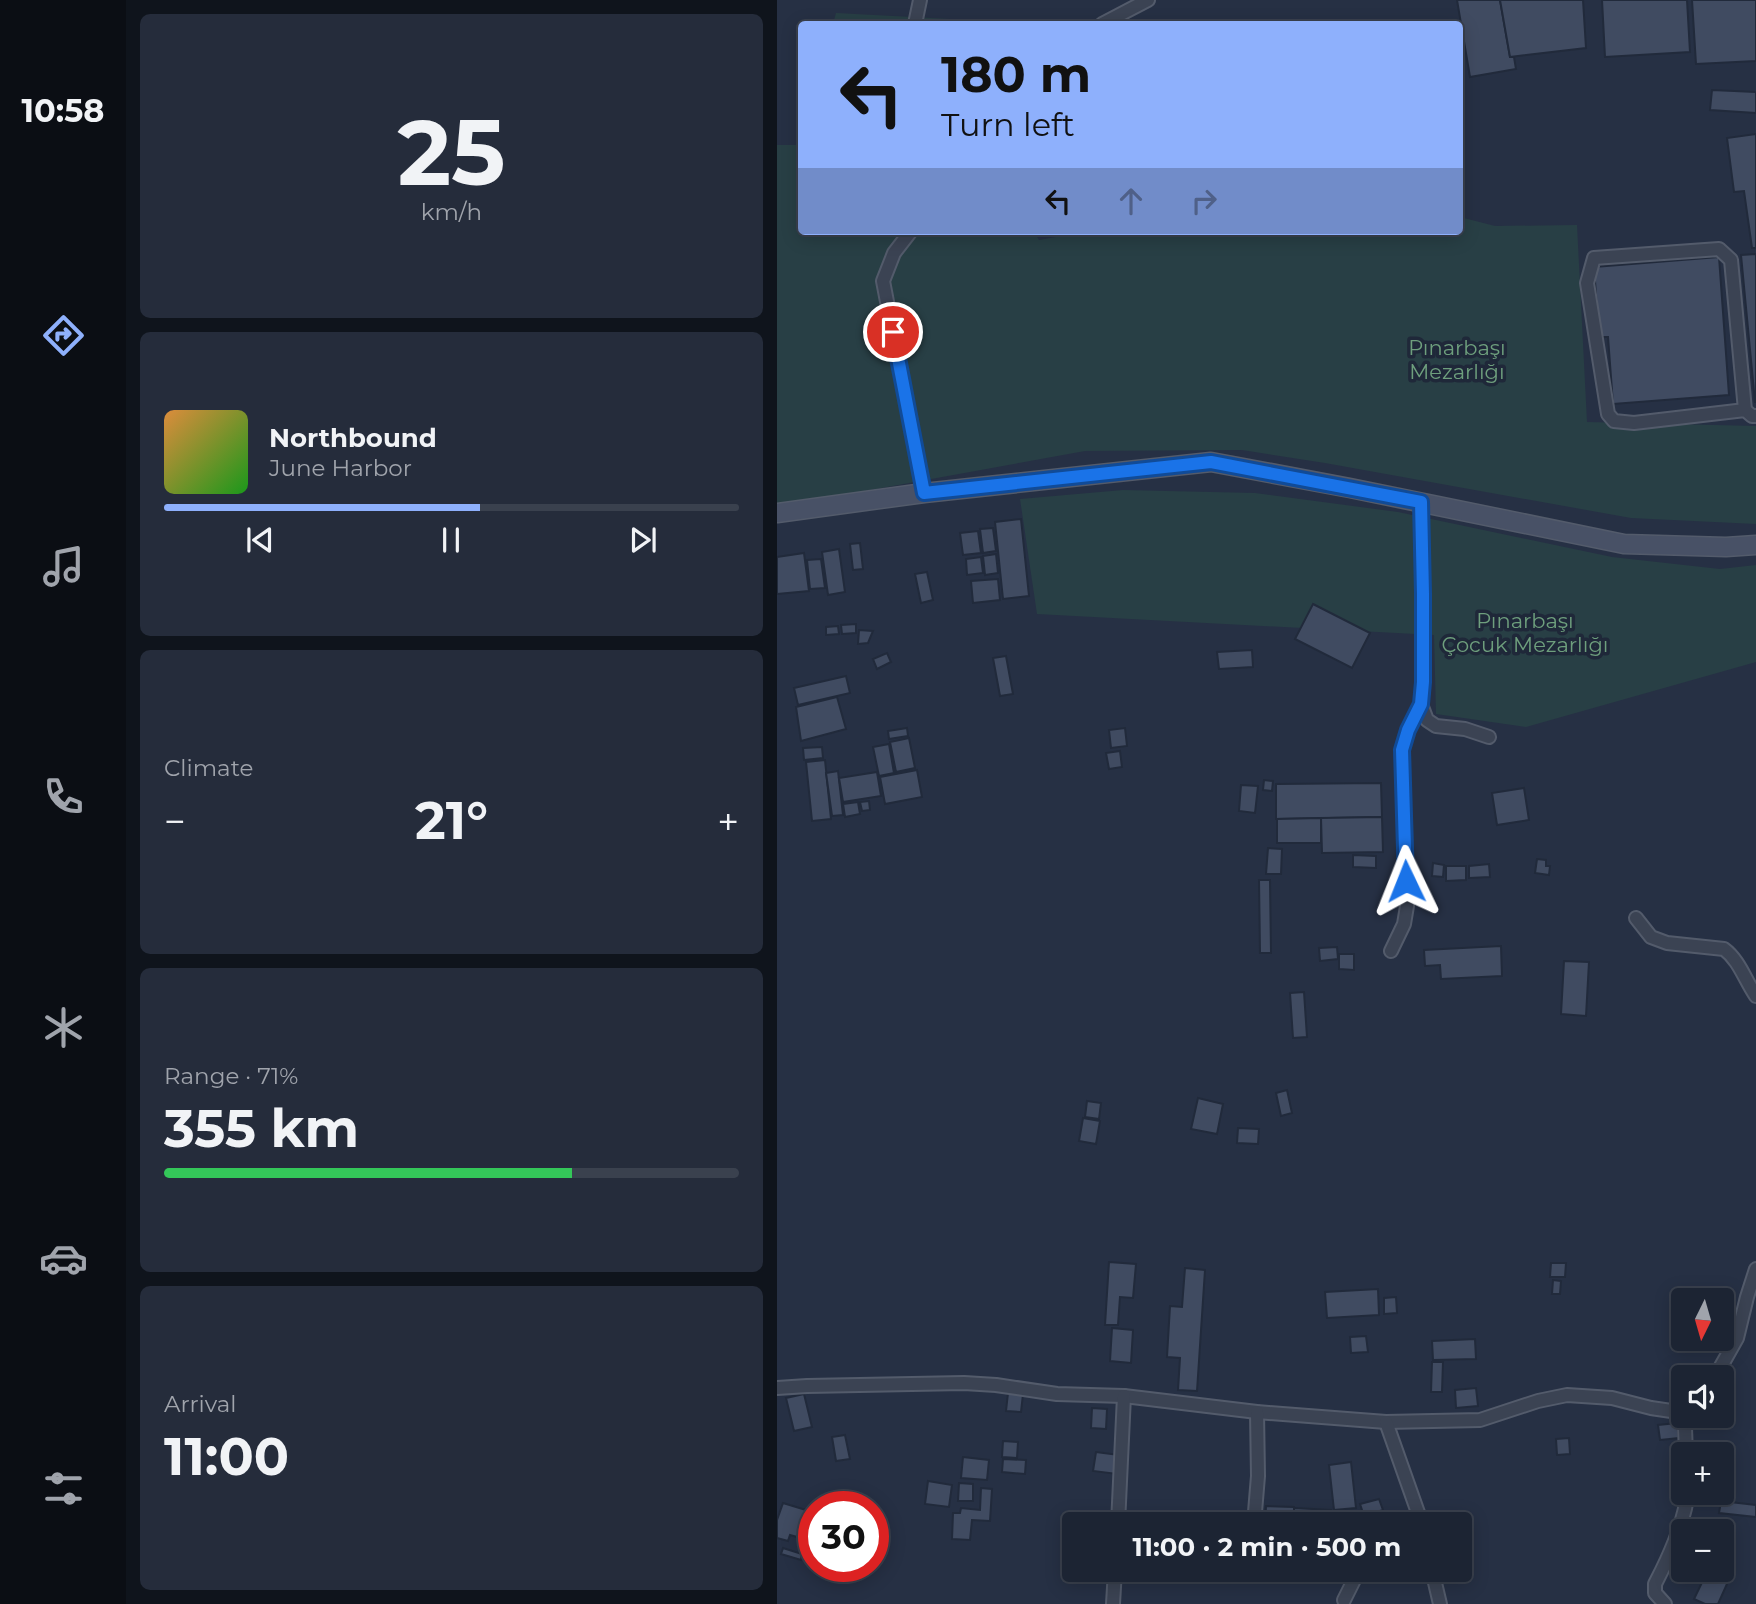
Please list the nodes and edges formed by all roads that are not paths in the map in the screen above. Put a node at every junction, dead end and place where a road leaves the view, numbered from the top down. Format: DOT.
graph roads {
  1 [pos="920,0"];
  2 [pos="1148,0"];
  3 [pos="916,21"];
  4 [pos="1107,21"];
  5 [pos="908,235"];
  6 [pos="1750,413"];
  7 [pos="924,493"];
  8 [pos="1421,502"];
  9 [pos="777,513"];
  10 [pos="1756,545"];
  11 [pos="1421,704"];
  12 [pos="1489,737"];
  13 [pos="1636,918"];
  14 [pos="1391,951"];
  15 [pos="1756,996"];
  16 [pos="1756,1269"];
  17 [pos="1722,1365"];
  18 [pos="777,1388"];
  19 [pos="1124,1396"];
  20 [pos="1671,1410"];
  21 [pos="1257,1412"];
  22 [pos="1386,1422"];
  23 [pos="1686,1505"];
  24 [pos="1119,1512"];
  25 [pos="1255,1512"];
  26 [pos="1418,1512"];
  27 [pos="1114,1582"];
  28 [pos="1353,1582"];
  29 [pos="1435,1582"];
  30 [pos="1344,1600"];
  31 [pos="1113,1604"];
  32 [pos="1440,1604"];
  33 [pos="1665,1604"];
  1 -- 3 [label="street"];
  2 -- 4 [label="street"];
  5 -- 7 [label="street"];
  6 -- 6 [label="street"];
  7 -- 8 [label="main road"];
  7 -- 9 [label="main road"];
  8 -- 10 [label="main road"];
  8 -- 11 [label="street"];
  11 -- 12 [label="street"];
  11 -- 14 [label="street"];
  13 -- 15 [label="street"];
  16 -- 17 [label="street"];
  18 -- 19 [label="street"];
  19 -- 21 [label="street"];
  19 -- 24 [label="street"];
  20 -- 22 [label="street"];
  21 -- 22 [label="street"];
  21 -- 25 [label="street"];
  22 -- 26 [label="street"];
  23 -- 33 [label="street"];
  27 -- 31 [label="street"];
  28 -- 30 [label="street"];
  29 -- 32 [label="street"];
}
